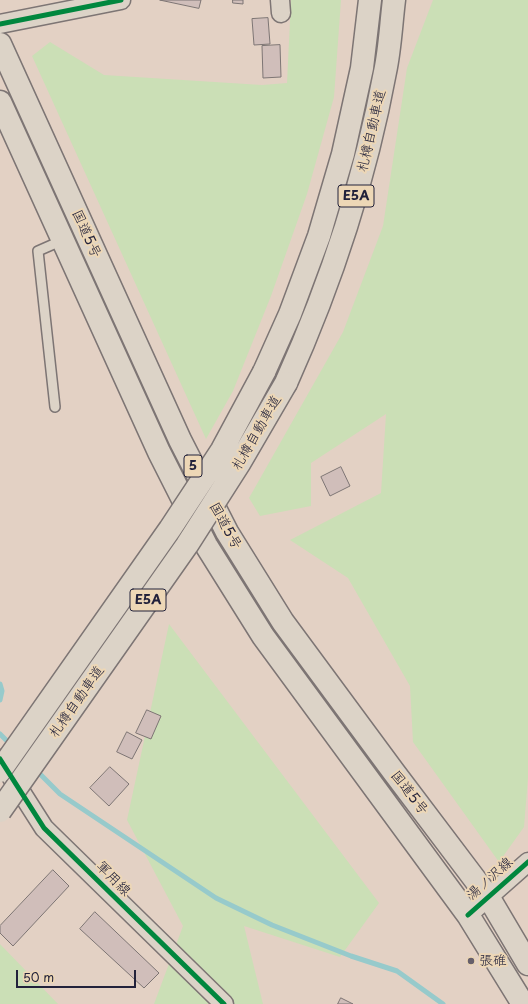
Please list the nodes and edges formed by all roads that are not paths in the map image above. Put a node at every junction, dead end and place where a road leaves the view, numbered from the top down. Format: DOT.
graph roads {
  1 [pos="370,0"];
  2 [pos="394,0"];
  3 [pos="110,1"];
  4 [pos="0,24"];
  5 [pos="0,44"];
  6 [pos="0,102"];
  7 [pos="63,240"];
  8 [pos="55,407"];
  9 [pos="0,759"];
  10 [pos="0,771"];
  11 [pos="0,811"];
  12 [pos="528,862"];
  13 [pos="489,898"];
  14 [pos="468,915"];
  15 [pos="528,964"];
  16 [pos="224,1004"];
  17 [pos="523,1004"];
  1 -- 10 [label="highway, 札樽自動車道 / E5A, bridge"];
  2 -- 11 [label="highway, 札樽自動車道 / E5A, bridge"];
  3 -- 4 [label="street"];
  5 -- 13 [label="highway, 国道5号 / 5"];
  6 -- 7 [label="highway, 国道5号 / 5"];
  7 -- 8 [label="lane"];
  7 -- 14 [label="highway, 国道5号 / 5"];
  9 -- 16 [label="street, 軍用線"];
  12 -- 13 [label="street, 湯ノ沢線"];
  13 -- 14 [label="street, 湯ノ沢線"];
  13 -- 15 [label="highway, 国道5号 / 5"];
  14 -- 17 [label="highway, 国道5号 / 5"];
}
